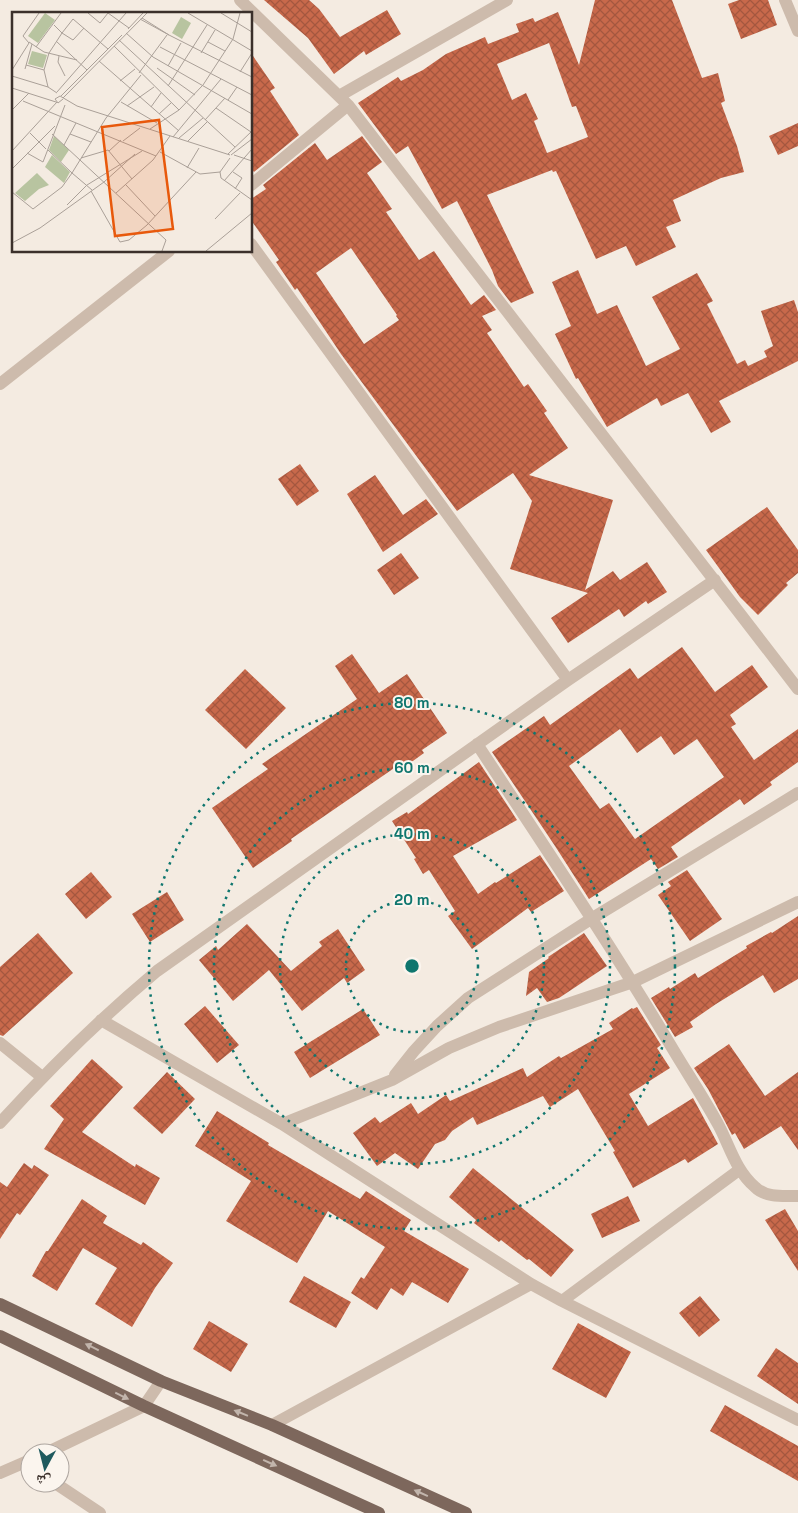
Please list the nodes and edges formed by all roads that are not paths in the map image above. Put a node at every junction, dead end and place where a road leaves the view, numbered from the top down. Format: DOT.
graph roads {
  1 [pos="240,0"];
  2 [pos="507,0"];
  3 [pos="785,0"];
  4 [pos="798,31"];
  5 [pos="339,96"];
  6 [pos="348,105"];
  7 [pos="252,184"];
  8 [pos="252,245"];
  9 [pos="168,252"];
  10 [pos="0,384"];
  11 [pos="714,580"];
  12 [pos="568,680"];
  13 [pos="798,689"];
  14 [pos="477,744"];
  15 [pos="798,793"];
  16 [pos="798,902"];
  17 [pos="591,919"];
  18 [pos="634,982"];
  19 [pos="101,1020"];
  20 [pos="0,1043"];
  21 [pos="42,1077"];
  22 [pos="392,1080"];
  23 [pos="0,1123"];
  24 [pos="282,1124"];
  25 [pos="739,1170"];
  26 [pos="798,1196"];
  27 [pos="531,1284"];
  28 [pos="562,1301"];
  29 [pos="0,1304"];
  30 [pos="0,1336"];
  31 [pos="161,1380"];
  32 [pos="144,1406"];
  33 [pos="798,1420"];
  34 [pos="272,1425"];
  35 [pos="68,1443"];
  36 [pos="20,1466"];
  37 [pos="0,1473"];
  38 [pos="70,1493"];
  39 [pos="100,1513"];
  40 [pos="379,1513"];
  41 [pos="466,1513"];
  1 -- 5 [label="street"];
  2 -- 5 [label="street"];
  3 -- 4 [label="street"];
  5 -- 6 [label="street"];
  6 -- 7 [label="street"];
  6 -- 11 [label="street"];
  8 -- 12 [label="street"];
  9 -- 10 [label="street"];
  11 -- 12 [label="street"];
  11 -- 13 [label="street"];
  12 -- 14 [label="street"];
  14 -- 17 [label="street"];
  14 -- 19 [label="street"];
  15 -- 17 [label="street"];
  16 -- 18 [label="street"];
  17 -- 18 [label="street"];
  17 -- 22 [label="street"];
  18 -- 22 [label="street"];
  18 -- 25 [label="street"];
  19 -- 21 [label="street"];
  19 -- 24 [label="street"];
  20 -- 21 [label="street"];
  21 -- 23 [label="street"];
  22 -- 24 [label="street"];
  24 -- 27 [label="street"];
  25 -- 26 [label="street"];
  25 -- 28 [label="street"];
  27 -- 28 [label="street"];
  27 -- 34 [label="street"];
  28 -- 33 [label="street"];
  31 -- 29 [label="main road, one-way"];
  30 -- 32 [label="main road, one-way"];
  31 -- 32 [label="street"];
  34 -- 31 [label="main road, one-way"];
  32 -- 35 [label="street"];
  32 -- 40 [label="main road, one-way"];
  41 -- 34 [label="main road, one-way"];
  36 -- 37 [label="street"];
  38 -- 39 [label="street"];
}
